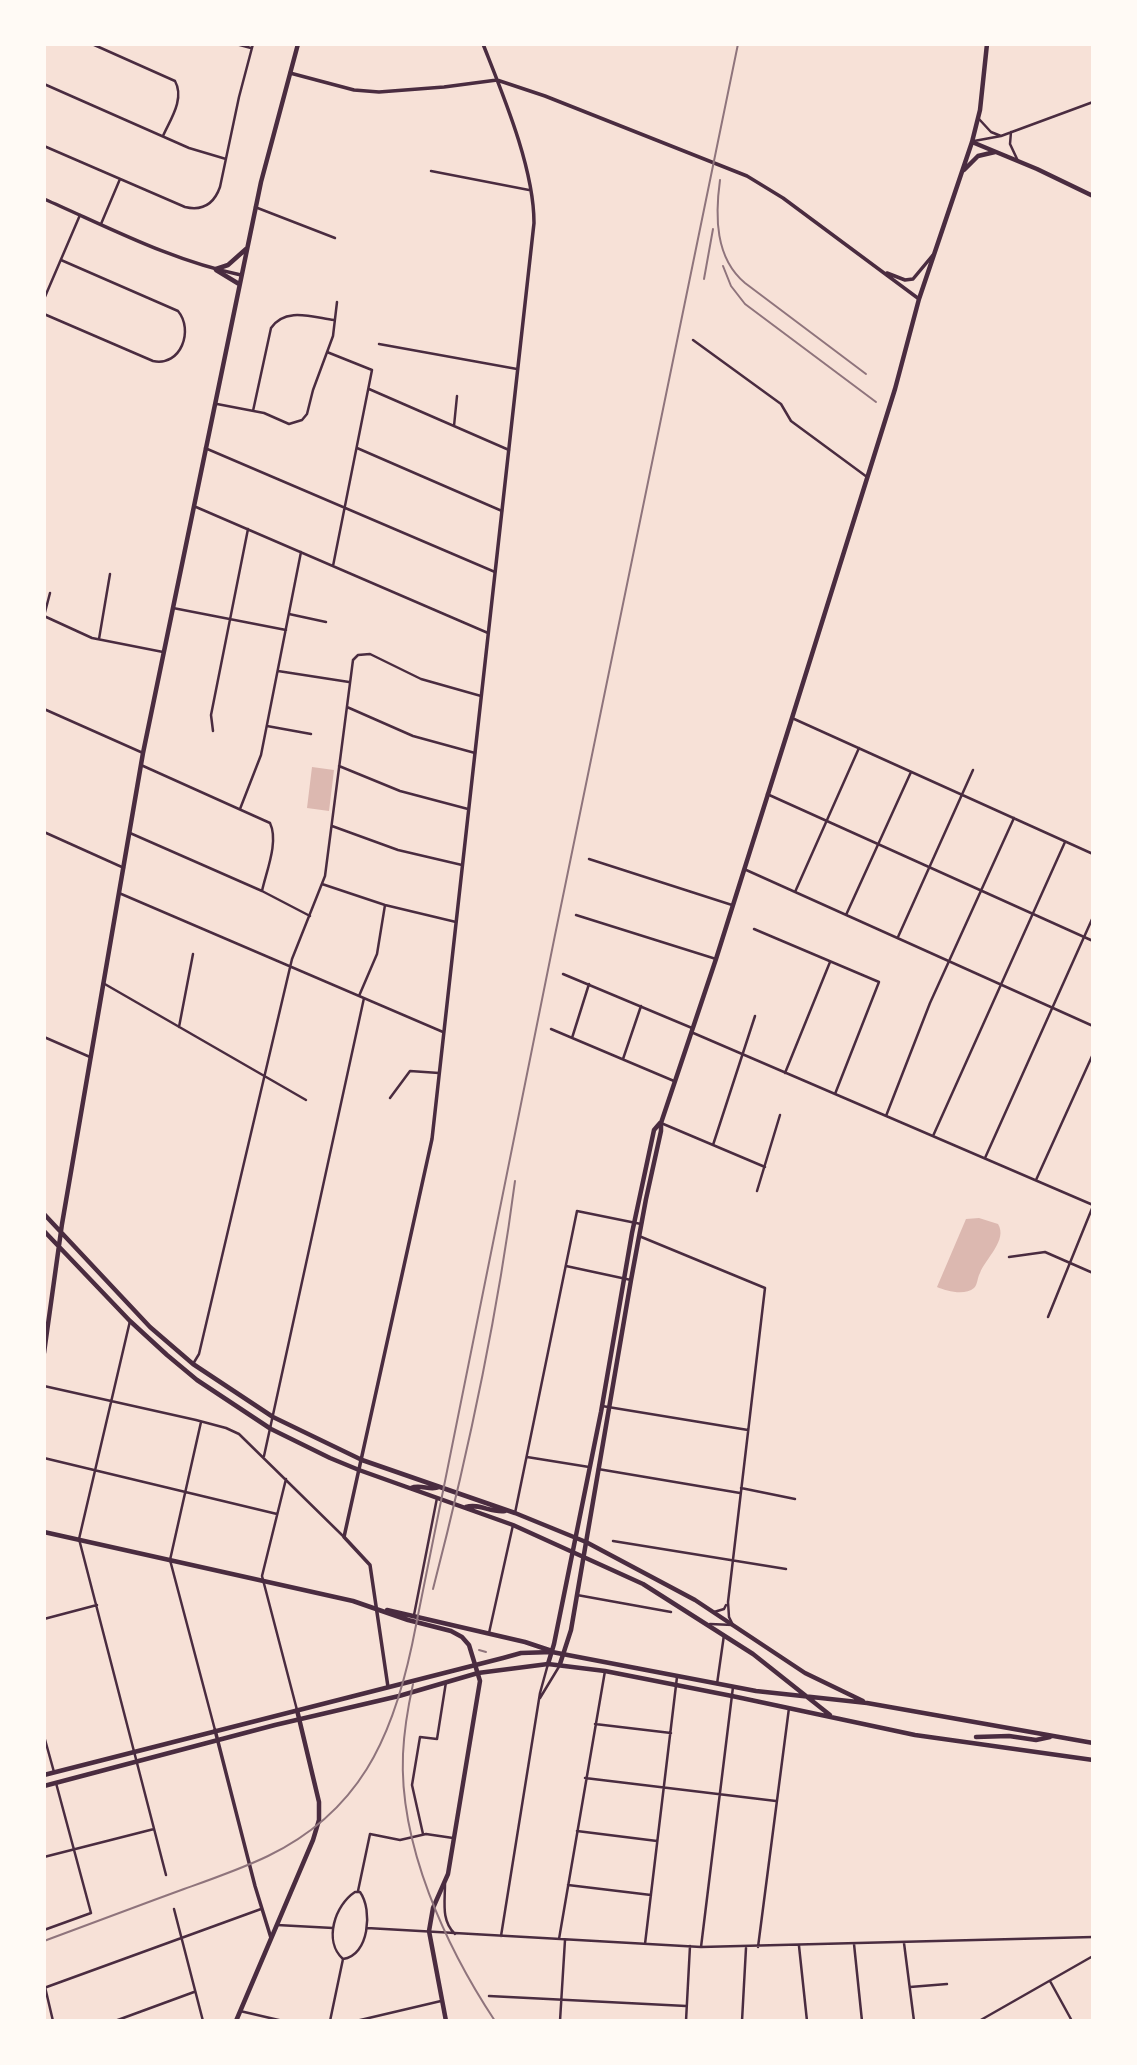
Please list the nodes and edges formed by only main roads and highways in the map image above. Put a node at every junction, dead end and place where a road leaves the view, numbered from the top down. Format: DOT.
graph roads {
  1 [pos="298,44"];
  2 [pos="987,44"];
  3 [pos="972,142"];
  4 [pos="995,152"];
  5 [pos="962,172"];
  6 [pos="1093,196"];
  7 [pos="246,248"];
  8 [pos="239,284"];
  9 [pos="661,1123"];
  10 [pos="649,1155"];
  11 [pos="655,1161"];
  12 [pos="44,1214"];
  13 [pos="44,1231"];
  14 [pos="61,1231"];
  15 [pos="59,1247"];
  16 [pos="628,1280"];
  17 [pos="142,1318"];
  18 [pos="136,1326"];
  19 [pos="45,1333"];
  20 [pos="615,1335"];
  21 [pos="619,1352"];
  22 [pos="44,1353"];
  23 [pos="193,1364"];
  24 [pos="187,1372"];
  25 [pos="439,1487"];
  26 [pos="410,1488"];
  27 [pos="465,1507"];
  28 [pos="507,1510"];
  29 [pos="44,1532"];
  30 [pos="575,1537"];
  31 [pos="586,1542"];
  32 [pos="571,1550"];
  33 [pos="584,1555"];
  34 [pos="376,1608"];
  35 [pos="552,1651"];
  36 [pos="564,1654"];
  37 [pos="548,1664"];
  38 [pos="561,1664"];
  39 [pos="477,1665"];
  40 [pos="478,1673"];
  41 [pos="805,1696"];
  42 [pos="867,1703"];
  43 [pos="297,1710"];
  44 [pos="834,1717"];
  45 [pos="299,1719"];
  46 [pos="1054,1736"];
  47 [pos="976,1737"];
  48 [pos="1093,1743"];
  49 [pos="1093,1758"];
  50 [pos="44,1775"];
  51 [pos="44,1786"];
  52 [pos="236,2021"];
  53 [pos="446,2021"];
  1 -- 7 [label="main road"];
  2 -- 3 [label="main road"];
  3 -- 4 [label="main road"];
  3 -- 5 [label="main road"];
  4 -- 5 [label="main road"];
  4 -- 6 [label="main road"];
  5 -- 9 [label="main road"];
  7 -- 8 [label="main road"];
  7 -- 8 [label="main road"];
  8 -- 14 [label="main road"];
  9 -- 10 [label="main road"];
  9 -- 11 [label="main road"];
  10 -- 11 [label="main road"];
  10 -- 16 [label="main road"];
  11 -- 16 [label="main road"];
  12 -- 14 [label="main road"];
  13 -- 15 [label="main road"];
  14 -- 15 [label="main road"];
  14 -- 17 [label="main road"];
  15 -- 18 [label="main road"];
  15 -- 19 [label="main road"];
  16 -- 20 [label="main road"];
  16 -- 21 [label="main road"];
  17 -- 18 [label="main road"];
  17 -- 23 [label="main road"];
  18 -- 24 [label="main road"];
  19 -- 22 [label="main road"];
  20 -- 21 [label="main road"];
  20 -- 30 [label="main road"];
  21 -- 31 [label="main road"];
  23 -- 24 [label="main road"];
  23 -- 25 [label="main road"];
  24 -- 26 [label="main road"];
  25 -- 26 [label="main road"];
  25 -- 28 [label="main road"];
  26 -- 27 [label="main road"];
  27 -- 28 [label="main road"];
  27 -- 32 [label="main road"];
  28 -- 30 [label="main road"];
  29 -- 34 [label="main road"];
  30 -- 31 [label="main road"];
  30 -- 32 [label="main road"];
  31 -- 33 [label="main road"];
  31 -- 42 [label="main road"];
  32 -- 33 [label="main road"];
  32 -- 35 [label="main road"];
  33 -- 36 [label="main road"];
  33 -- 41 [label="main road"];
  34 -- 35 [label="main road"];
  34 -- 39 [label="main road"];
  35 -- 36 [label="main road"];
  35 -- 37 [label="main road"];
  35 -- 39 [label="main road"];
  36 -- 38 [label="main road"];
  36 -- 41 [label="main road"];
  37 -- 38 [label="main road"];
  37 -- 40 [label="main road"];
  38 -- 44 [label="main road"];
  39 -- 40 [label="main road"];
  39 -- 43 [label="main road"];
  40 -- 45 [label="main road"];
  40 -- 53 [label="main road"];
  41 -- 42 [label="main road"];
  41 -- 44 [label="main road"];
  42 -- 46 [label="main road"];
  43 -- 45 [label="main road"];
  43 -- 50 [label="main road"];
  44 -- 49 [label="main road"];
  45 -- 51 [label="main road"];
  45 -- 52 [label="main road"];
  46 -- 47 [label="main road"];
  46 -- 48 [label="main road"];
}
